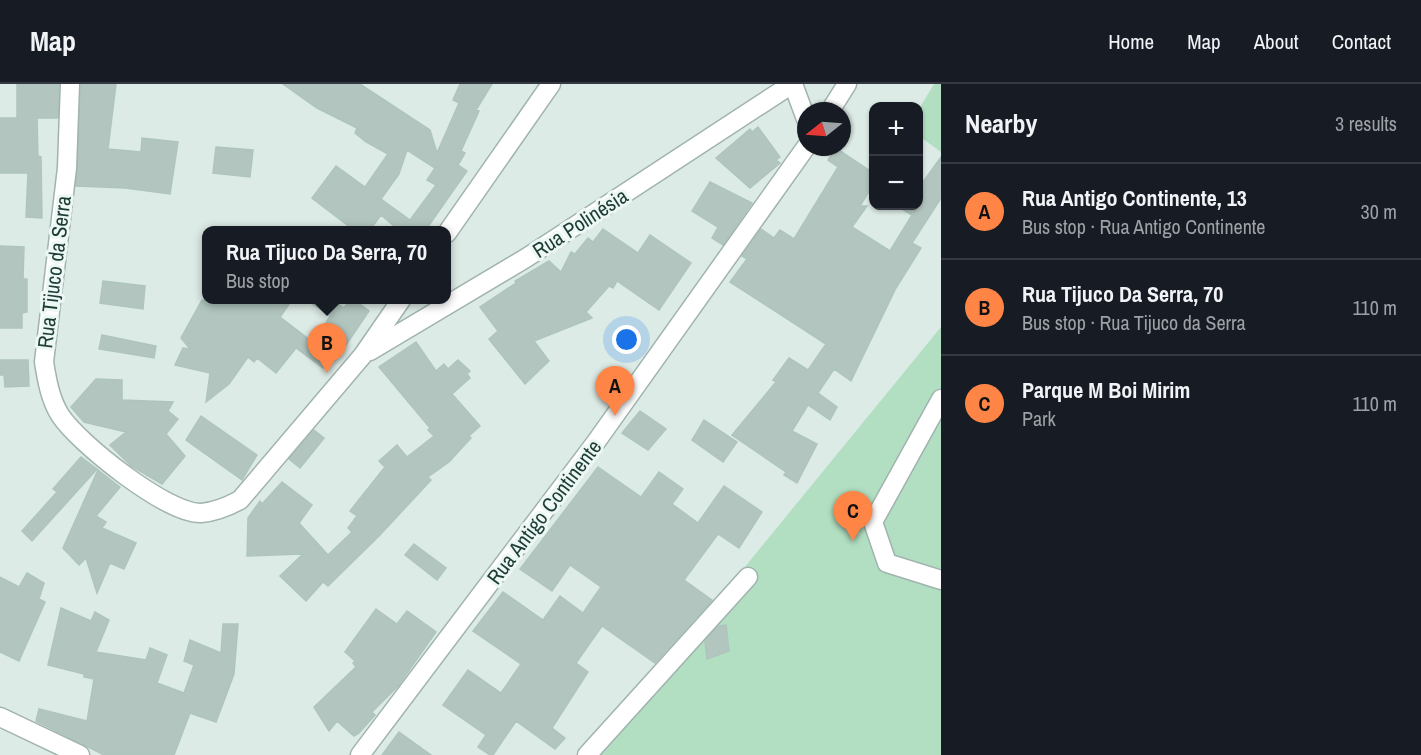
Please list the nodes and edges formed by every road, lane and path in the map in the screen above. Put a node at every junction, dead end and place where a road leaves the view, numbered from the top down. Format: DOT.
graph roads {
  1 [pos="70,84"];
  2 [pos="551,84"];
  3 [pos="793,84"];
  4 [pos="848,84"];
  5 [pos="800,102"];
  6 [pos="836,102"];
  7 [pos="800,156"];
  8 [pos="451,227"];
  9 [pos="451,303"];
  10 [pos="398,304"];
  11 [pos="449,304"];
  12 [pos="363,355"];
  13 [pos="941,399"];
  14 [pos="748,577"];
  15 [pos="941,580"];
  16 [pos="0,717"];
  17 [pos="80,755"];
  18 [pos="360,755"];
  19 [pos="587,755"];
  1 -- 12 [label="street, Rua Tijuco da Serra"];
  2 -- 8 [label="street"];
  3 -- 5 [label="street"];
  3 -- 9 [label="street, Rua Polinésia"];
  4 -- 6 [label="street"];
  7 -- 18 [label="street, Rua Antigo Continente"];
  10 -- 12 [label="street, Rua Tijuco da Serra"];
  11 -- 12 [label="street, Rua Polinésia"];
  13 -- 15 [label="street"];
  14 -- 19 [label="street"];
  16 -- 17 [label="street"];
}
